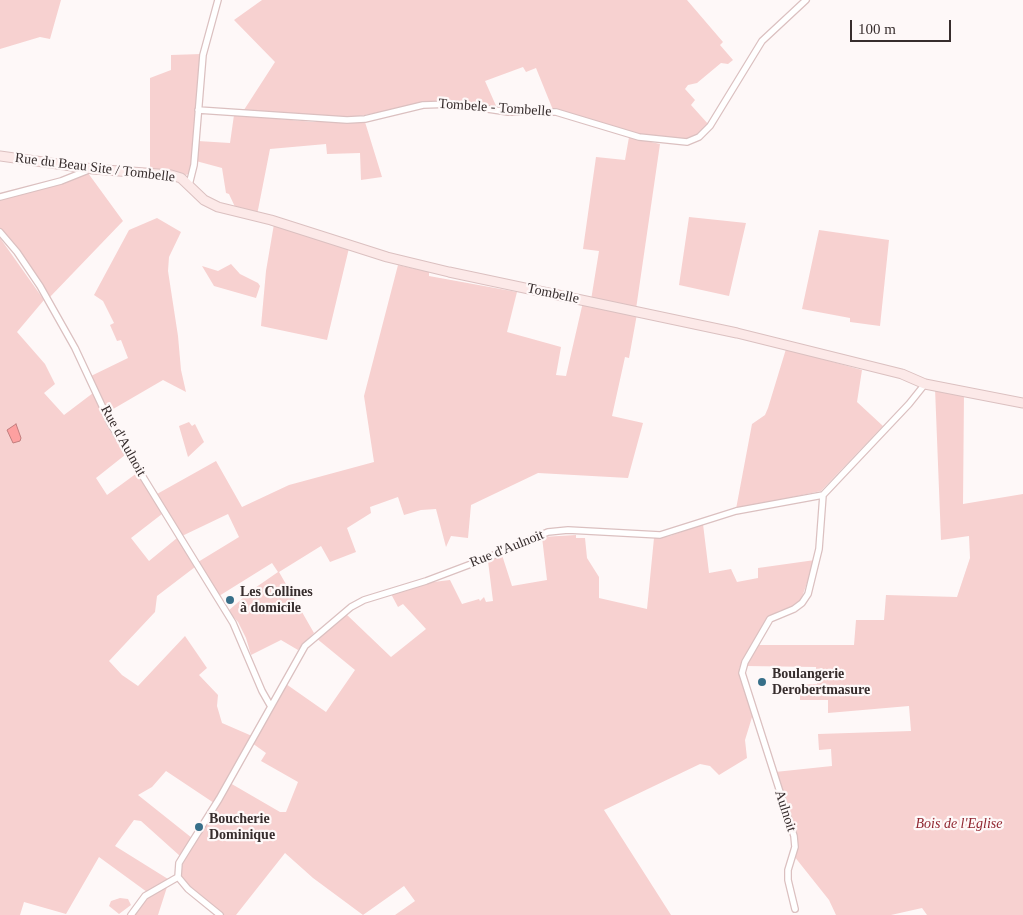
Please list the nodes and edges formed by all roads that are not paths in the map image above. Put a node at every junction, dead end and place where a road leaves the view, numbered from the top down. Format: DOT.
graph roads {
  1 [pos="218,0"];
  2 [pos="806,0"];
  3 [pos="198,110"];
  4 [pos="0,156"];
  5 [pos="93,168"];
  6 [pos="188,185"];
  7 [pos="0,197"];
  8 [pos="0,232"];
  9 [pos="925,384"];
  10 [pos="1023,403"];
  11 [pos="823,495"];
  12 [pos="270,705"];
  13 [pos="178,877"];
  14 [pos="795,908"];
  15 [pos="133,912"];
  16 [pos="220,915"];
  1 -- 3 [label="street"];
  2 -- 3 [label="street, Tombele - Tombelle"];
  3 -- 6 [label="street"];
  4 -- 5 [label="street, Rue du Beau Site / Tombelle"];
  5 -- 6 [label="street, Rue du Beau Site / Tombelle"];
  5 -- 7 [label="street"];
  6 -- 9 [label="street, Tombelle"];
  8 -- 12 [label="street, Rue d'Aulnoit"];
  9 -- 10 [label="street, Tombelle"];
  9 -- 11 [label="street"];
  11 -- 12 [label="street, Rue d'Aulnoit"];
  11 -- 14 [label="street, Aulnoit"];
  12 -- 13 [label="street, Rue d'Aulnoit"];
  13 -- 15 [label="street"];
  13 -- 16 [label="street"];
}
